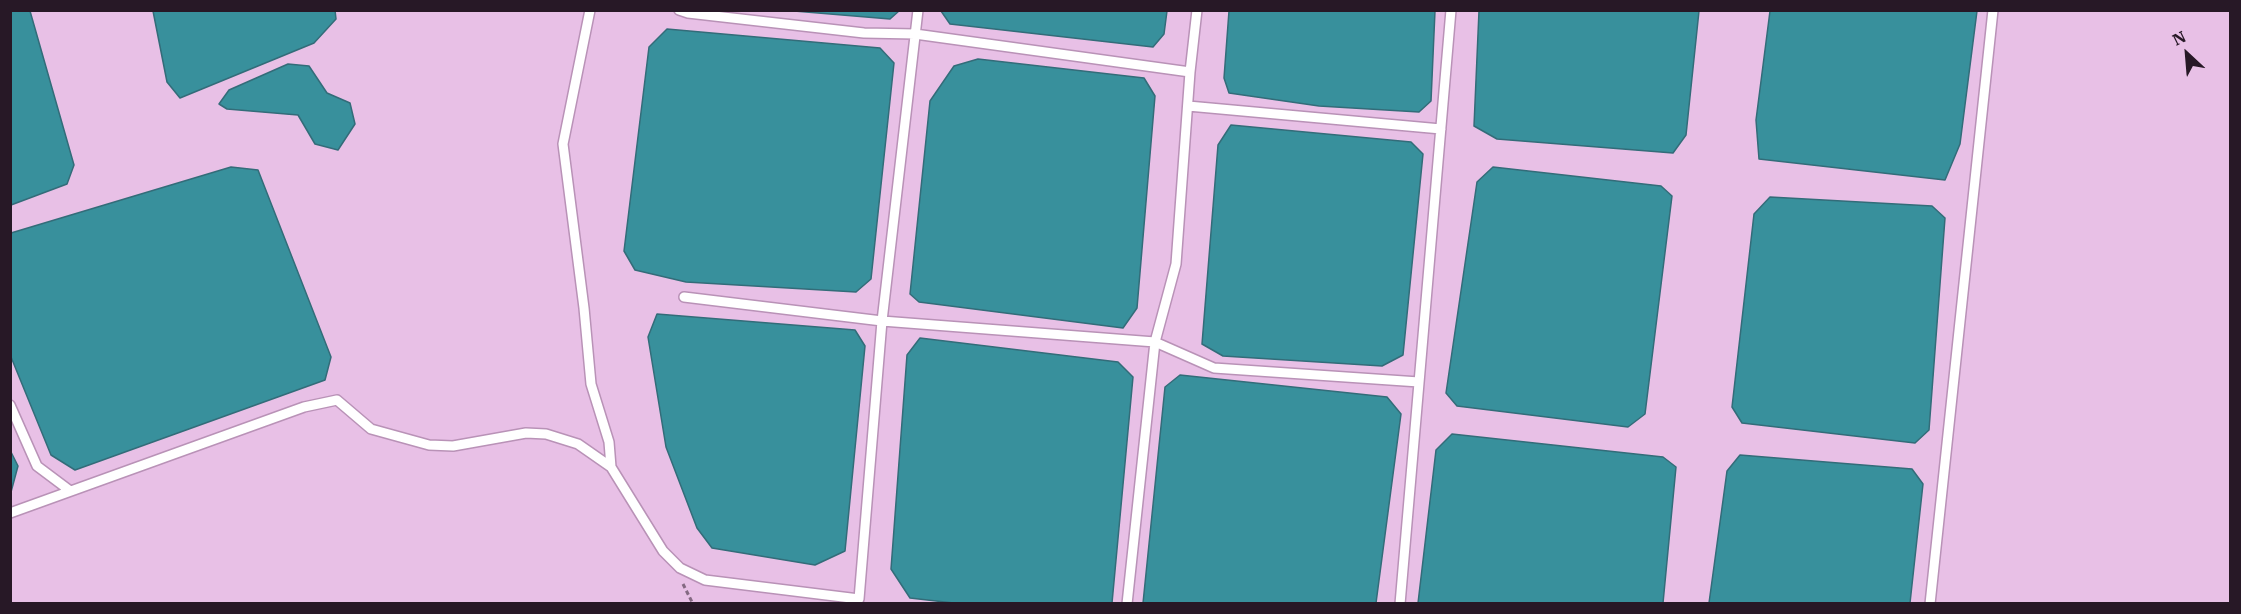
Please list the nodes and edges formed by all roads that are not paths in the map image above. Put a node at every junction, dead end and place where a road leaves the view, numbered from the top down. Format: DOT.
graph roads {
  1 [pos="590,10"];
  2 [pos="679,10"];
  3 [pos="918,10"];
  4 [pos="1197,10"];
  5 [pos="1451,10"];
  6 [pos="1993,10"];
  7 [pos="915,34"];
  8 [pos="1190,72"];
  9 [pos="1188,106"];
  10 [pos="1441,129"];
  11 [pos="684,297"];
  12 [pos="882,321"];
  13 [pos="1155,342"];
  14 [pos="1419,382"];
  15 [pos="10,405"];
  16 [pos="611,467"];
  17 [pos="69,490"];
  18 [pos="10,513"];
  19 [pos="862,601"];
  20 [pos="848,603"];
  21 [pos="1127,603"];
  22 [pos="1400,603"];
  23 [pos="1930,603"];
  1 -- 16 [label="lane"];
  2 -- 7 [label="lane"];
  3 -- 7 [label="lane"];
  4 -- 8 [label="lane"];
  5 -- 10 [label="lane"];
  6 -- 23 [label="lane"];
  7 -- 8 [label="lane"];
  7 -- 12 [label="lane"];
  8 -- 9 [label="lane"];
  9 -- 10 [label="lane"];
  9 -- 13 [label="lane"];
  10 -- 14 [label="lane"];
  11 -- 12 [label="lane"];
  12 -- 13 [label="lane"];
  12 -- 19 [label="lane"];
  13 -- 14 [label="lane"];
  13 -- 21 [label="lane"];
  14 -- 22 [label="lane"];
  15 -- 17 [label="lane"];
  16 -- 17 [label="lane"];
  16 -- 19 [label="lane"];
  17 -- 18 [label="lane"];
  19 -- 20 [label="lane"];
}
